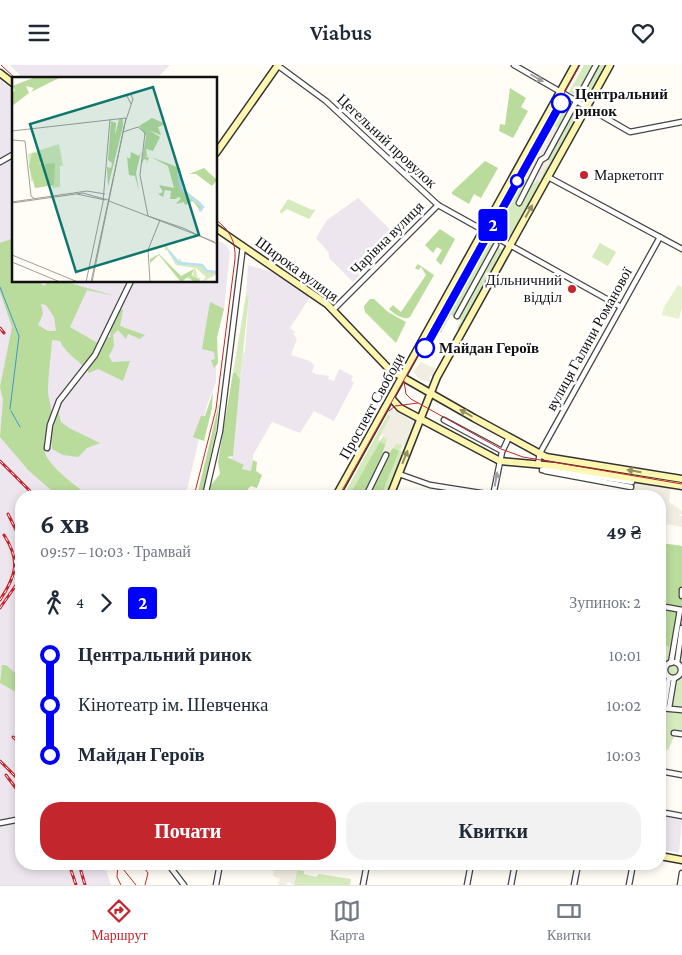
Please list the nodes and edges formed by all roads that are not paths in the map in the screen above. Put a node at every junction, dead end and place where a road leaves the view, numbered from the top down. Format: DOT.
graph roads {
  1 [pos="278,65"];
  2 [pos="514,65"];
  3 [pos="575,65"];
  4 [pos="596,65"];
  5 [pos="610,65"];
  6 [pos="0,73"];
  7 [pos="12,82"];
  8 [pos="561,91"];
  9 [pos="576,100"];
  10 [pos="586,106"];
  11 [pos="682,122"];
  12 [pos="218,150"];
  13 [pos="12,155"];
  14 [pos="0,162"];
  15 [pos="548,177"];
  16 [pos="519,203"];
  17 [pos="438,205"];
  18 [pos="218,229"];
  19 [pos="483,230"];
  20 [pos="660,237"];
  21 [pos="496,245"];
  22 [pos="510,245"];
  23 [pos="243,246"];
  24 [pos="682,249"];
  25 [pos="131,283"];
  26 [pos="621,307"];
  27 [pos="333,310"];
  28 [pos="457,316"];
  29 [pos="403,376"];
  30 [pos="430,391"];
  31 [pos="391,398"];
  32 [pos="421,418"];
  33 [pos="444,419"];
  34 [pos="509,437"];
  35 [pos="47,448"];
  36 [pos="502,451"];
  37 [pos="540,453"];
  38 [pos="386,455"];
  39 [pos="500,461"];
  40 [pos="538,464"];
  41 [pos="399,473"];
  42 [pos="682,479"];
  43 [pos="631,484"];
  44 [pos="682,486"];
  45 [pos="206,490"];
  46 [pos="339,490"];
  47 [pos="369,490"];
  48 [pos="392,490"];
  49 [pos="462,490"];
  50 [pos="494,490"];
  51 [pos="682,591"];
  52 [pos="682,595"];
  53 [pos="666,607"];
  54 [pos="681,610"];
  55 [pos="682,628"];
  56 [pos="674,663"];
  57 [pos="666,668"];
  58 [pos="666,670"];
  59 [pos="681,672"];
  60 [pos="672,678"];
  61 [pos="666,704"];
  62 [pos="666,708"];
  63 [pos="682,710"];
  64 [pos="674,733"];
  65 [pos="682,734"];
  66 [pos="666,772"];
  67 [pos="682,775"];
  68 [pos="666,813"];
  69 [pos="682,816"];
  70 [pos="15,820"];
  71 [pos="0,823"];
  72 [pos="666,857"];
  73 [pos="682,859"];
  74 [pos="173,870"];
  75 [pos="219,870"];
  76 [pos="366,870"];
  77 [pos="470,870"];
  78 [pos="514,870"];
  79 [pos="577,870"];
  80 [pos="632,870"];
  81 [pos="682,873"];
  82 [pos="184,885"];
  83 [pos="216,885"];
  84 [pos="363,885"];
  85 [pos="467,885"];
  86 [pos="511,885"];
  87 [pos="574,885"];
  88 [pos="630,885"];
  89 [pos="680,885"];
  1 -- 12 [label="main road"];
  1 -- 17 [label="street, Цегельний провулок"];
  2 -- 8 [label="street, one-way"];
  3 -- 8 [label="main road, Проспект Свободи"];
  4 -- 9 [label="street"];
  5 -- 10 [label="main road"];
  6 -- 7 [label="main road"];
  8 -- 9 [label="street"];
  8 -- 19 [label="main road, Проспект Свободи"];
  9 -- 10 [label="street"];
  9 -- 16 [label="street"];
  10 -- 11 [label="street"];
  10 -- 15 [label="main road"];
  13 -- 14 [label="street"];
  15 -- 20 [label="street"];
  22 -- 15 [label="main road, one-way"];
  17 -- 19 [label="street, Цегельний провулок"];
  17 -- 27 [label="street, Чарівна вулиця"];
  18 -- 23 [label="main road, Широка вулиця"];
  19 -- 22 [label="street, Цегельний провулок"];
  19 -- 29 [label="main road, Проспект Свободи"];
  20 -- 24 [label="street"];
  20 -- 26 [label="street, вулиця Галини Романової"];
  21 -- 28 [label="street"];
  22 -- 26 [label="street, Цегельний провулок"];
  22 -- 30 [label="main road"];
  23 -- 27 [label="main road, Широка вулиця"];
  23 -- 45 [label="street"];
  25 -- 35 [label="street"];
  26 -- 37 [label="street, вулиця Галини Романової"];
  27 -- 29 [label="main road, Широка вулиця"];
  29 -- 30 [label="main road, Широка вулиця"];
  29 -- 31 [label="main road, Проспект Свободи"];
  30 -- 32 [label="main road"];
  34 -- 30 [label="main road, Широка вулиця, one-way"];
  31 -- 32 [label="main road"];
  31 -- 46 [label="main road, Проспект Свободи"];
  32 -- 39 [label="main road"];
  41 -- 32 [label="main road, one-way"];
  33 -- 36 [label="street"];
  34 -- 36 [label="street"];
  34 -- 37 [label="main road, Широка вулиця"];
  36 -- 39 [label="street"];
  37 -- 40 [label="street, вулиця Галини Романової"];
  42 -- 37 [label="main road, Широка вулиця, one-way"];
  38 -- 47 [label="street"];
  39 -- 40 [label="main road"];
  50 -- 39 [label="street, one-way"];
  40 -- 44 [label="main road"];
  41 -- 48 [label="main road"];
  41 -- 49 [label="street"];
  43 -- 43 [label="street"];
  51 -- 52 [label="street"];
  53 -- 54 [label="street"];
  54 -- 56 [label="street"];
  55 -- 56 [label="street"];
  56 -- 57 [label="street"];
  56 -- 59 [label="street"];
  58 -- 60 [label="street"];
  59 -- 60 [label="street"];
  60 -- 61 [label="street"];
  62 -- 63 [label="street"];
  64 -- 65 [label="street"];
  66 -- 67 [label="street"];
  68 -- 69 [label="street"];
  70 -- 71 [label="street"];
  72 -- 73 [label="main road"];
  74 -- 82 [label="street"];
  75 -- 83 [label="street"];
  76 -- 84 [label="street"];
  77 -- 85 [label="street"];
  78 -- 86 [label="street"];
  79 -- 87 [label="street"];
  80 -- 88 [label="street"];
  81 -- 89 [label="street"];
}
